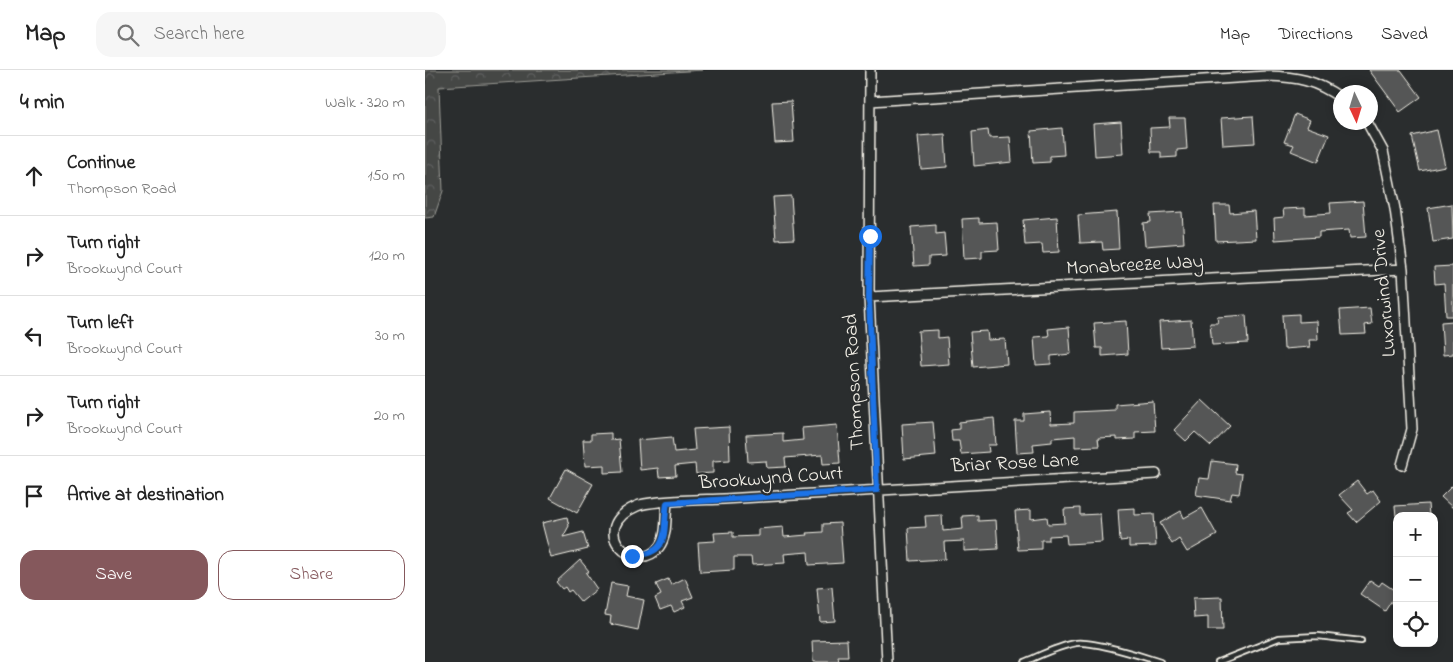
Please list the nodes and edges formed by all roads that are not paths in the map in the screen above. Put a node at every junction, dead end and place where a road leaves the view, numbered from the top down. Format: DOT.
graph roads {
  1 [pos="870,70"];
  2 [pos="1333,92"];
  3 [pos="870,101"];
  4 [pos="1371,130"];
  5 [pos="1403,269"];
  6 [pos="869,297"];
  7 [pos="1402,465"];
  8 [pos="1155,474"];
  9 [pos="877,490"];
  10 [pos="667,503"];
  11 [pos="1361,641"];
  12 [pos="887,662"];
  13 [pos="1024,662"];
  14 [pos="1160,662"];
  15 [pos="1218,662"];
  1 -- 3 [label="street, Thompson Road"];
  2 -- 3 [label="street"];
  3 -- 6 [label="street, Thompson Road"];
  4 -- 5 [label="street, Luxorwind Drive"];
  5 -- 6 [label="street, Monabreeze Way"];
  5 -- 7 [label="street, Luxorwind Drive"];
  6 -- 9 [label="street, Thompson Road"];
  8 -- 9 [label="street, Briar Rose Lane"];
  9 -- 10 [label="street, Brookwynd Court"];
  9 -- 12 [label="street, Thompson Road"];
  10 -- 10 [label="street, Brookwynd Court"];
  11 -- 15 [label="lane"];
  13 -- 14 [label="lane"];
}
